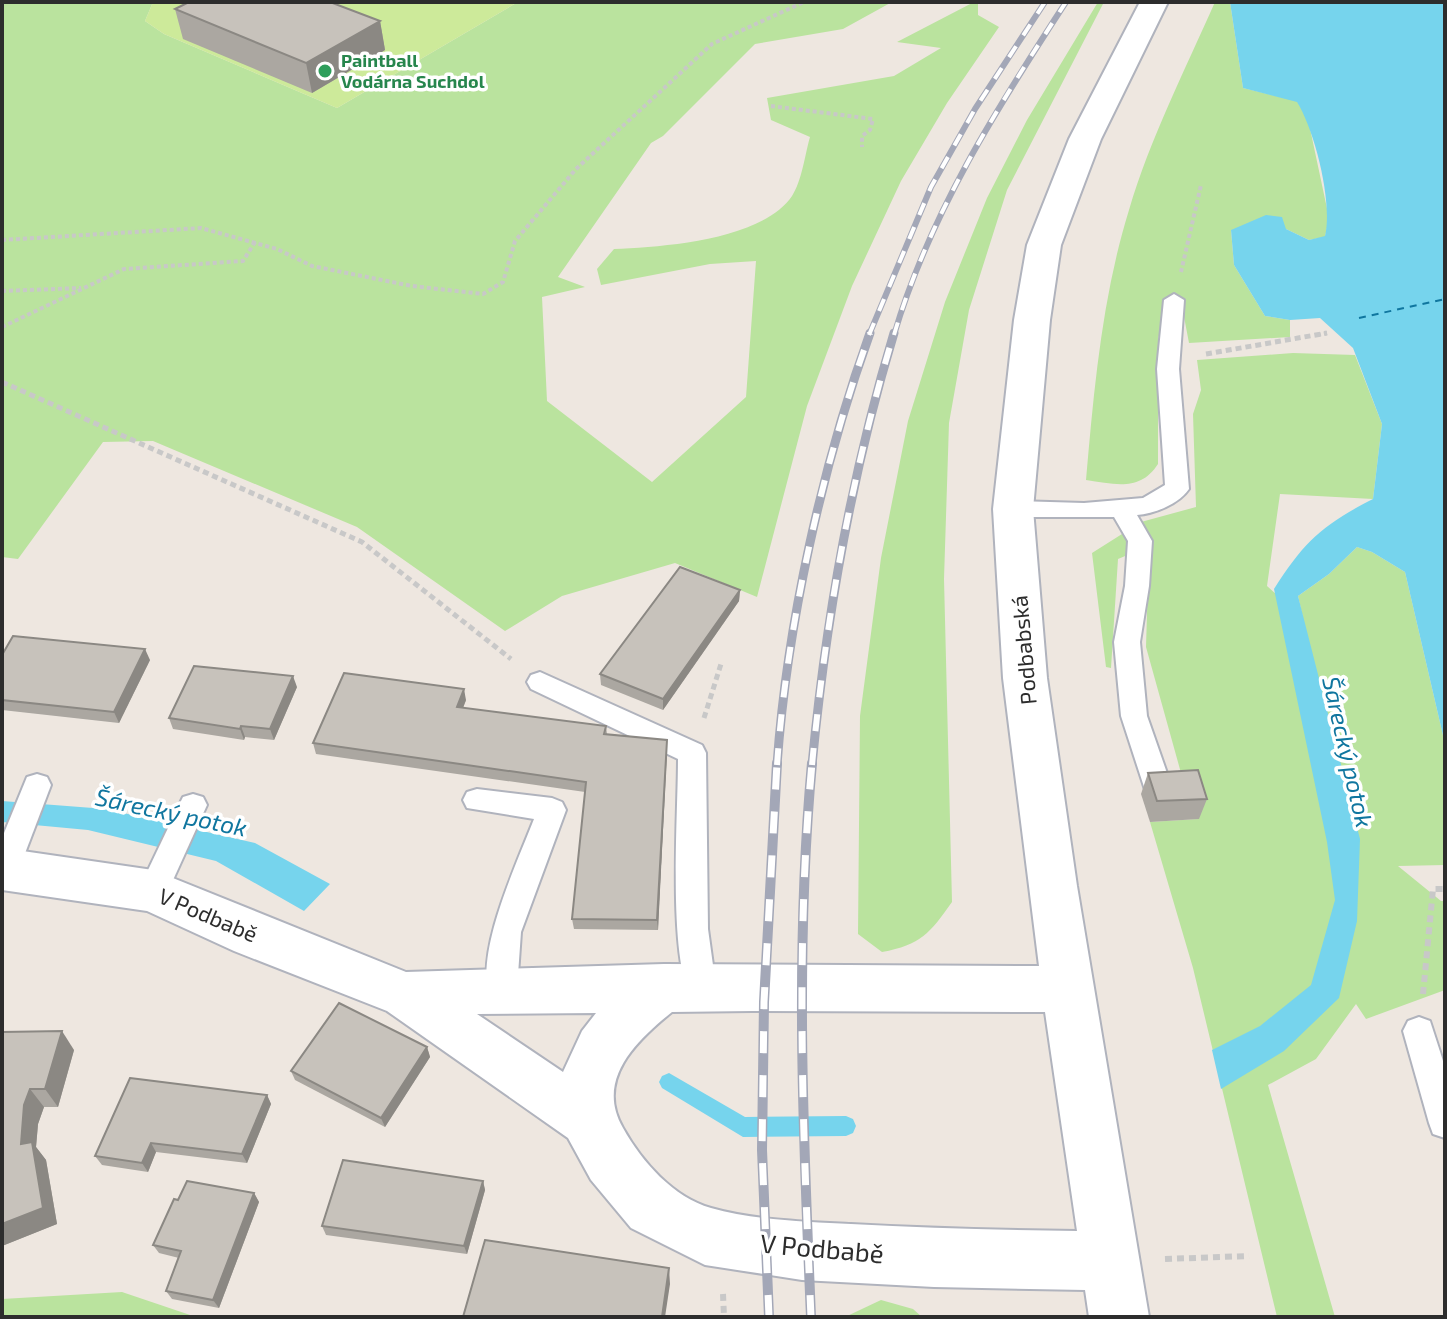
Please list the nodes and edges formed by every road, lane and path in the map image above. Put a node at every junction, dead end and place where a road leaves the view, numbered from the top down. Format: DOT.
graph roads {
  1 [pos="804,2"];
  2 [pos="1154,2"];
  3 [pos="771,106"];
  4 [pos="862,147"];
  5 [pos="1201,185"];
  6 [pos="2,240"];
  7 [pos="255,242"];
  8 [pos="86,287"];
  9 [pos="2,291"];
  10 [pos="1174,300"];
  11 [pos="2,327"];
  12 [pos="1327,333"];
  13 [pos="1169,357"];
  14 [pos="2,382"];
  15 [pos="1121,508"];
  16 [pos="1013,509"];
  17 [pos="721,664"];
  18 [pos="540,682"];
  19 [pos="692,753"];
  20 [pos="37,785"];
  21 [pos="1161,796"];
  22 [pos="477,800"];
  23 [pos="193,805"];
  24 [pos="6,860"];
  25 [pos="160,876"];
  26 [pos="1445,889"];
  27 [pos="503,980"];
  28 [pos="683,987"];
  29 [pos="1068,989"];
  30 [pos="405,995"];
  31 [pos="1419,1031"];
  32 [pos="588,1120"];
  33 [pos="1445,1123"];
  34 [pos="1249,1256"];
  35 [pos="1108,1261"];
  36 [pos="1119,1317"];
  1 -- 7 [label="path"];
  2 -- 16 [label="main road, Podbabská"];
  3 -- 4 [label="path"];
  5 -- 10 [label="path"];
  6 -- 7 [label="path"];
  7 -- 8 [label="path"];
  8 -- 9 [label="path"];
  8 -- 11 [label="path"];
  10 -- 13 [label="lane"];
  12 -- 13 [label="path"];
  13 -- 15 [label="lane"];
  14 -- 18 [label="path"];
  15 -- 16 [label="lane"];
  15 -- 21 [label="lane"];
  16 -- 29 [label="main road, Podbabská"];
  17 -- 19 [label="path"];
  18 -- 19 [label="lane"];
  19 -- 28 [label="lane"];
  20 -- 24 [label="lane"];
  22 -- 27 [label="lane"];
  23 -- 25 [label="lane"];
  24 -- 25 [label="main road, V Podbabě"];
  25 -- 30 [label="main road, V Podbabě"];
  26 -- 31 [label="path"];
  27 -- 28 [label="main road, V Podbabě"];
  27 -- 30 [label="main road, V Podbabě"];
  28 -- 29 [label="main road, V Podbabě"];
  28 -- 32 [label="main road, V Podbabě"];
  29 -- 35 [label="main road, Podbabská"];
  30 -- 32 [label="main road, V Podbabě"];
  31 -- 33 [label="lane"];
  32 -- 35 [label="main road, V Podbabě"];
  34 -- 35 [label="path"];
  35 -- 36 [label="main road, Podbabská"];
}
